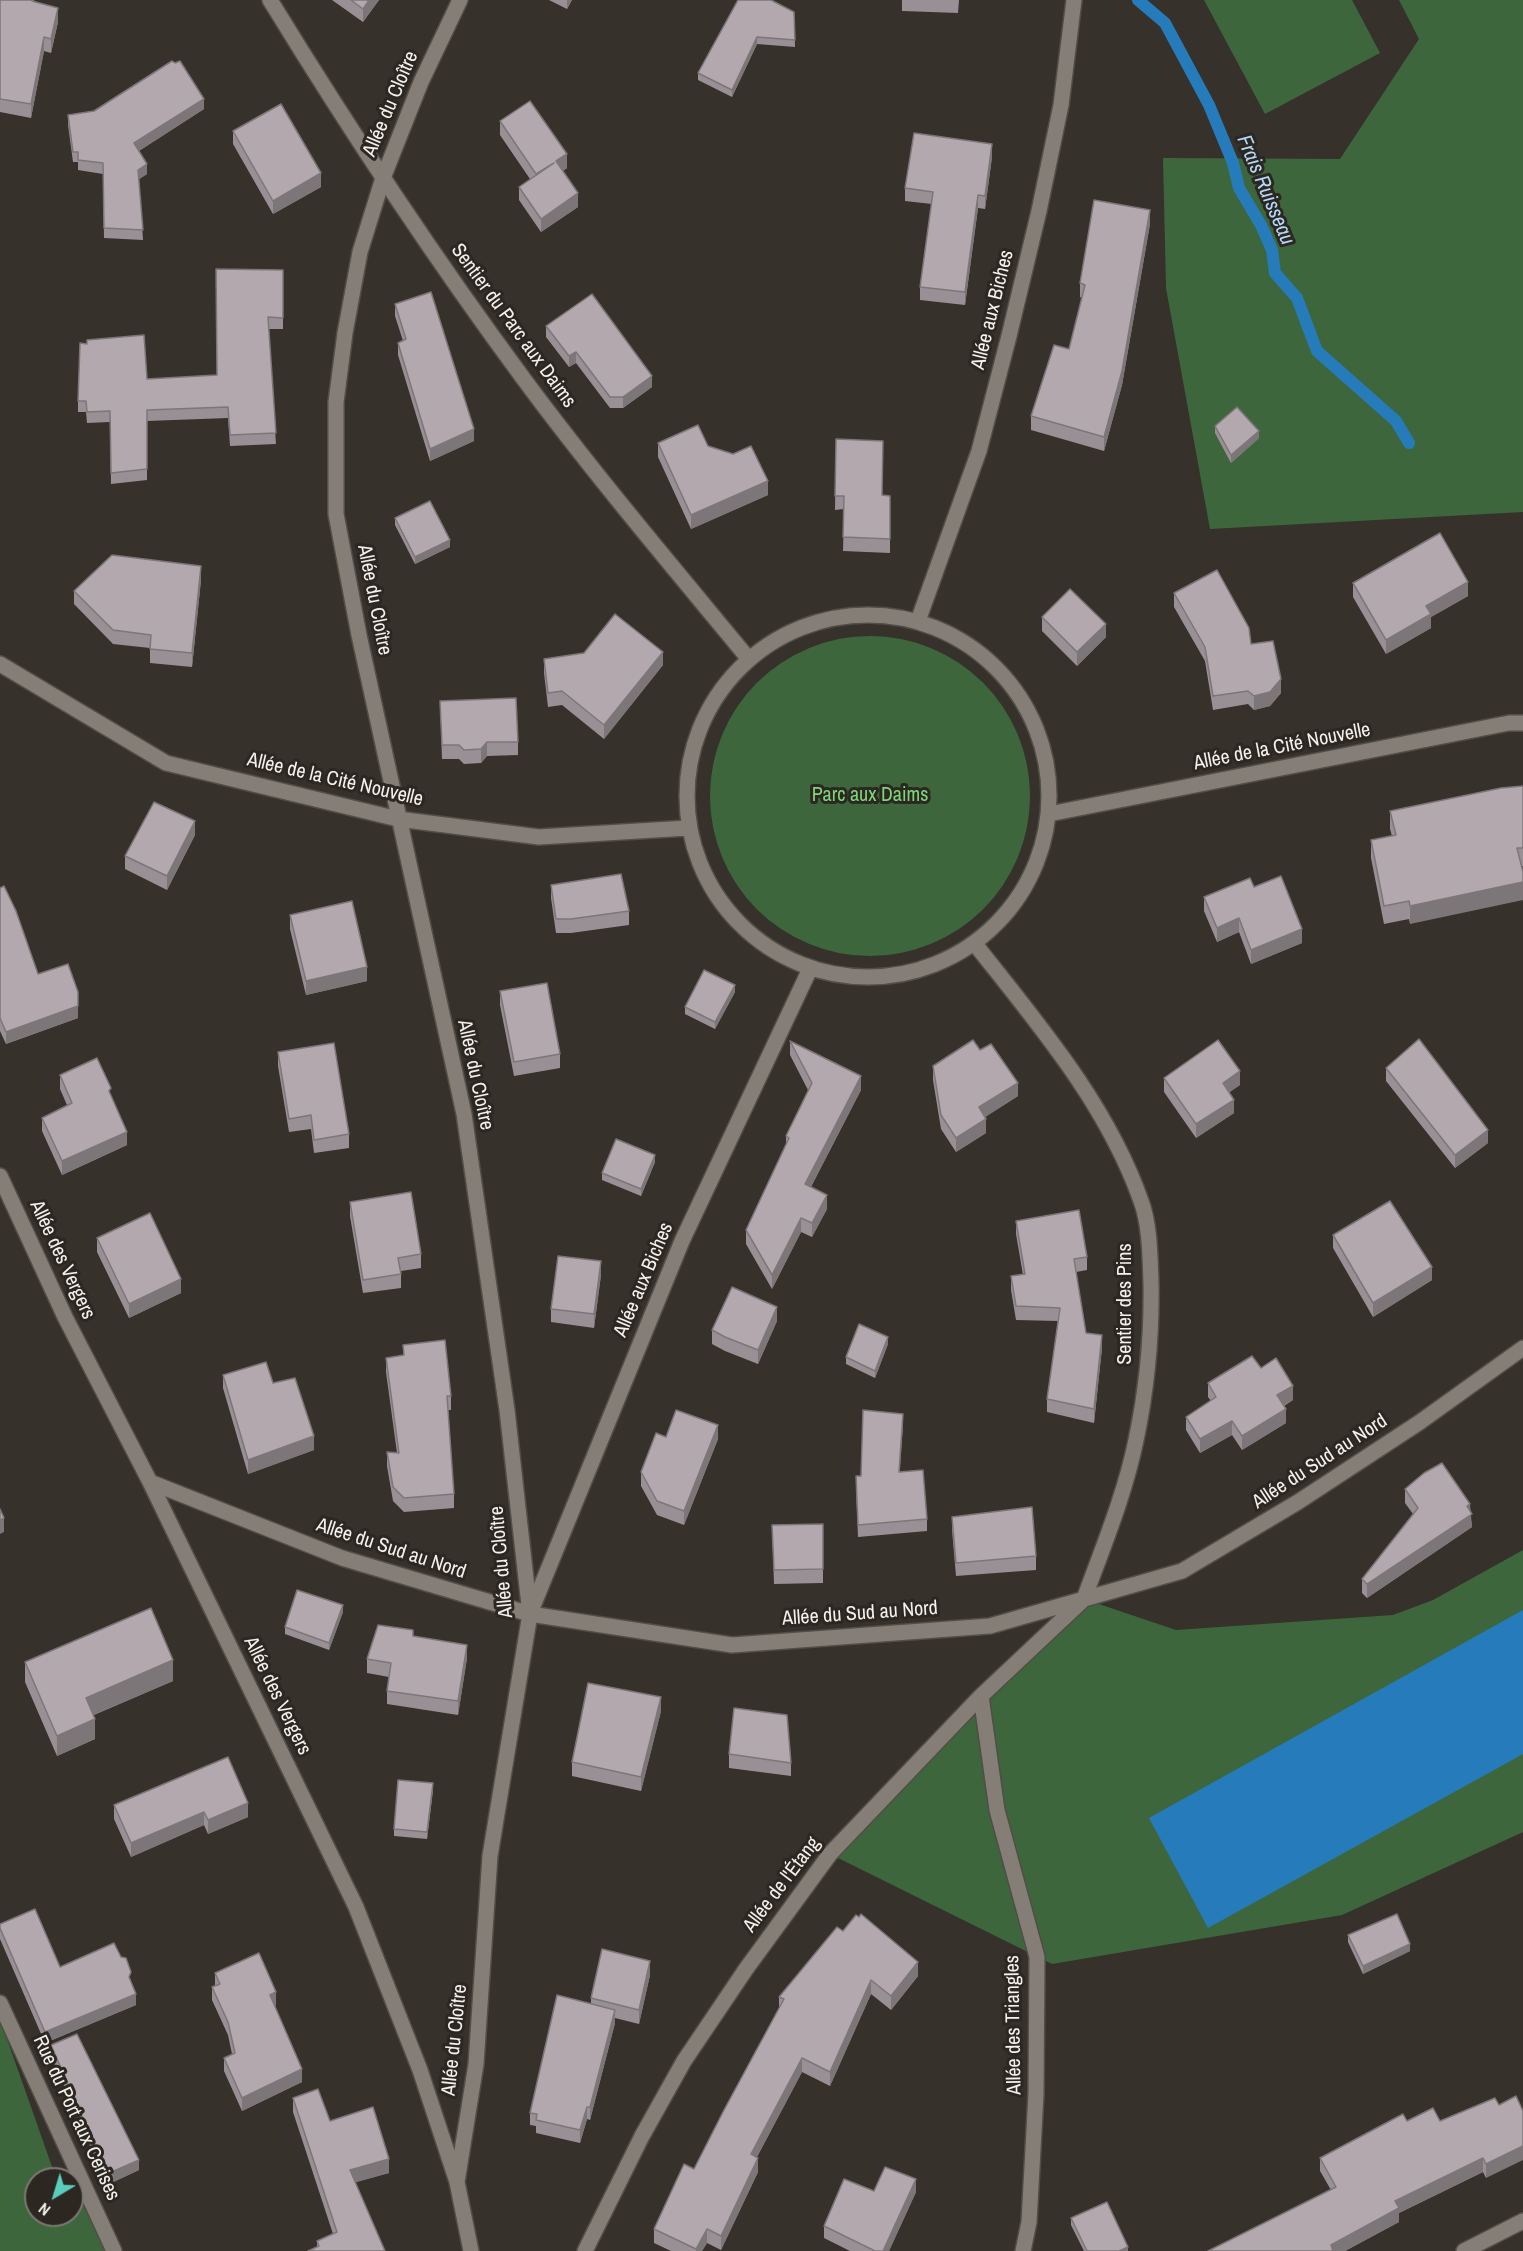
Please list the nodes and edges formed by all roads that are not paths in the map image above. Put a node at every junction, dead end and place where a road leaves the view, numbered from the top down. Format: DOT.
graph roads {
  1 [pos="270,0"];
  2 [pos="460,0"];
  3 [pos="1074,0"];
  4 [pos="383,178"];
  5 [pos="918,621"];
  6 [pos="748,658"];
  7 [pos="0,664"];
  8 [pos="1523,723"];
  9 [pos="1049,814"];
  10 [pos="398,819"];
  11 [pos="688,828"];
  12 [pos="975,944"];
  13 [pos="810,969"];
  14 [pos="0,1176"];
  15 [pos="1523,1348"];
  16 [pos="150,1482"];
  17 [pos="1084,1599"];
  18 [pos="530,1614"];
  19 [pos="981,1696"];
  20 [pos="0,2003"];
  21 [pos="456,2181"];
  22 [pos="1523,2221"];
  23 [pos="114,2251"];
  24 [pos="471,2251"];
  25 [pos="585,2251"];
  26 [pos="1023,2251"];
  27 [pos="1464,2251"];
  1 -- 4 [label="street, Sentier du Parc aux Daims"];
  2 -- 4 [label="street, Allée du Cloître"];
  3 -- 5 [label="street, Allée aux Biches"];
  4 -- 6 [label="street, Sentier du Parc aux Daims"];
  4 -- 10 [label="street, Allée du Cloître"];
  5 -- 6 [label="street"];
  5 -- 9 [label="street"];
  6 -- 11 [label="street"];
  7 -- 10 [label="street, Allée de la Cité Nouvelle"];
  8 -- 9 [label="street, Allée de la Cité Nouvelle"];
  9 -- 12 [label="street"];
  10 -- 11 [label="street, Allée de la Cité Nouvelle"];
  10 -- 18 [label="street, Allée du Cloître"];
  11 -- 13 [label="street"];
  12 -- 13 [label="street"];
  12 -- 17 [label="street, Sentier des Pins"];
  13 -- 18 [label="street, Allée aux Biches"];
  14 -- 16 [label="street, Allée des Vergers"];
  15 -- 17 [label="street, Allée du Sud au Nord"];
  16 -- 18 [label="street, Allée du Sud au Nord"];
  16 -- 21 [label="street, Allée des Vergers"];
  17 -- 18 [label="street, Allée du Sud au Nord"];
  17 -- 19 [label="street, Allée de l'Étang"];
  18 -- 21 [label="street, Allée du Cloître"];
  19 -- 25 [label="street, Allée de l'Étang"];
  19 -- 26 [label="street, Allée des Triangles"];
  20 -- 23 [label="street, Rue du Port aux Cerises"];
  21 -- 24 [label="street, Allée des Vergers"];
  22 -- 27 [label="street"];
}
